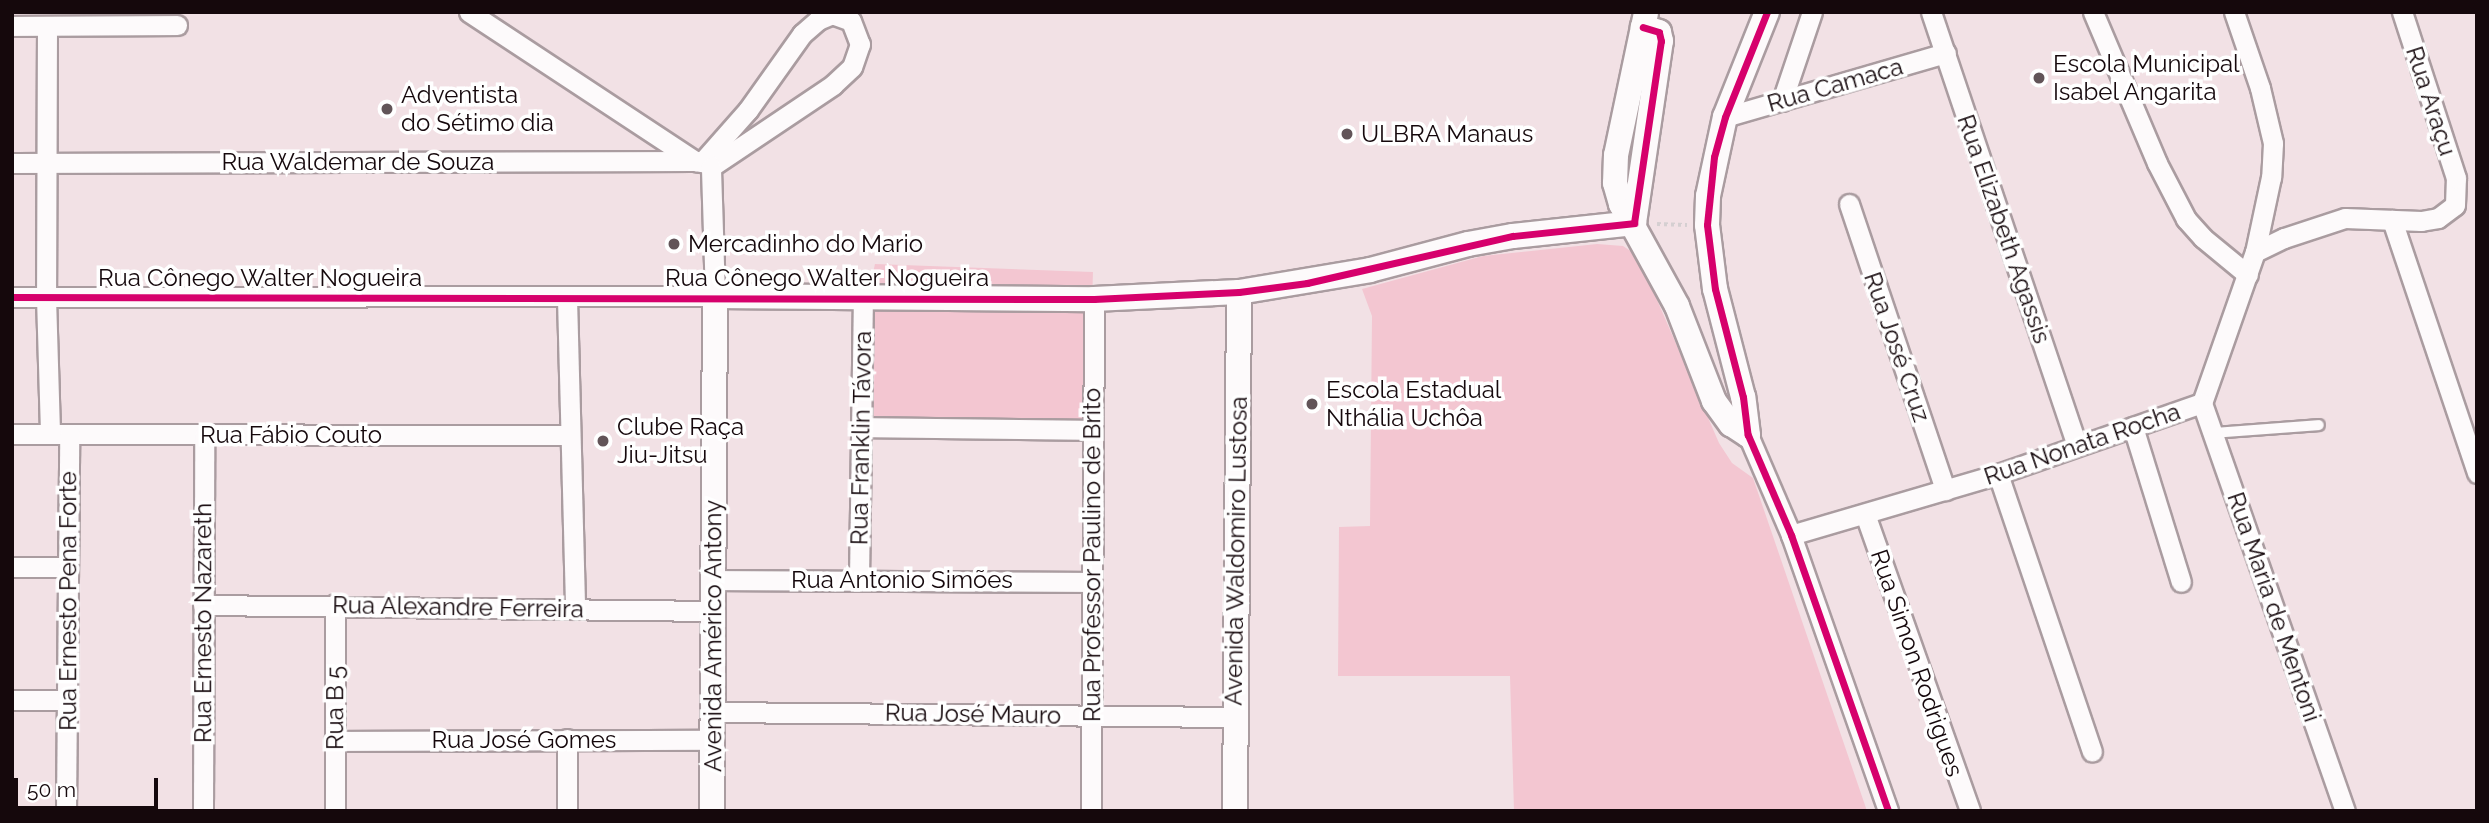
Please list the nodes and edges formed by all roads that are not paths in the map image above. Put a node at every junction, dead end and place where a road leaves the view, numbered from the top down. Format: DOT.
graph roads {
  1 [pos="469,12"];
  2 [pos="1767,12"];
  3 [pos="1812,12"];
  4 [pos="1931,12"];
  5 [pos="2093,12"];
  6 [pos="2234,12"];
  7 [pos="2402,12"];
  8 [pos="833,13"];
  9 [pos="1644,20"];
  10 [pos="177,24"];
  11 [pos="12,26"];
  12 [pos="47,26"];
  13 [pos="1946,53"];
  14 [pos="1782,101"];
  15 [pos="1725,117"];
  16 [pos="12,163"];
  17 [pos="48,163"];
  18 [pos="703,163"];
  19 [pos="1849,204"];
  20 [pos="2392,220"];
  21 [pos="1634,223"];
  22 [pos="2255,252"];
  23 [pos="2248,275"];
  24 [pos="1238,292"];
  25 [pos="715,296"];
  26 [pos="12,297"];
  27 [pos="46,297"];
  28 [pos="863,297"];
  29 [pos="567,299"];
  30 [pos="1094,299"];
  31 [pos="2202,402"];
  32 [pos="2319,425"];
  33 [pos="862,427"];
  34 [pos="2133,427"];
  35 [pos="1092,430"];
  36 [pos="12,433"];
  37 [pos="2213,433"];
  38 [pos="59,434"];
  39 [pos="204,435"];
  40 [pos="569,435"];
  41 [pos="1748,435"];
  42 [pos="2077,445"];
  43 [pos="2477,473"];
  44 [pos="1998,474"];
  45 [pos="1945,490"];
  46 [pos="1865,514"];
  47 [pos="1791,535"];
  48 [pos="12,567"];
  49 [pos="66,568"];
  50 [pos="859,579"];
  51 [pos="714,580"];
  52 [pos="1090,582"];
  53 [pos="2181,582"];
  54 [pos="335,604"];
  55 [pos="203,605"];
  56 [pos="575,609"];
  57 [pos="713,611"];
  58 [pos="12,700"];
  59 [pos="67,700"];
  60 [pos="713,712"];
  61 [pos="1091,715"];
  62 [pos="1234,717"];
  63 [pos="568,739"];
  64 [pos="713,740"];
  65 [pos="334,741"];
  66 [pos="2092,751"];
  67 [pos="66,811"];
  68 [pos="204,811"];
  69 [pos="335,811"];
  70 [pos="567,811"];
  71 [pos="712,811"];
  72 [pos="1091,811"];
  73 [pos="1234,811"];
  74 [pos="1888,811"];
  75 [pos="1970,811"];
  76 [pos="2345,811"];
  1 -- 18 [label="street"];
  2 -- 15 [label="street"];
  3 -- 14 [label="street"];
  4 -- 13 [label="street, Rua Elizabeth Agassis"];
  5 -- 23 [label="street"];
  6 -- 22 [label="street, Rua Nonata Rocha"];
  7 -- 20 [label="street, Rua Araçu"];
  8 -- 18 [label="street"];
  8 -- 18 [label="street"];
  9 -- 21 [label="street"];
  10 -- 12 [label="street"];
  11 -- 12 [label="street"];
  12 -- 17 [label="street, Rua Ernesto Pena Forte"];
  13 -- 14 [label="street, Rua Camaca"];
  13 -- 42 [label="street, Rua Elizabeth Agassis"];
  14 -- 15 [label="street, Rua Camaca"];
  15 -- 41 [label="street"];
  16 -- 17 [label="street, Rua Waldemar de Souza"];
  17 -- 18 [label="street, Rua Waldemar de Souza"];
  17 -- 27 [label="street, Rua Ernesto Pena Forte"];
  18 -- 25 [label="street, Avenida Américo Antony"];
  19 -- 45 [label="street, Rua José Cruz"];
  20 -- 22 [label="street"];
  20 -- 43 [label="street"];
  21 -- 24 [label="street, Rua Cônego Walter Nogueira"];
  21 -- 41 [label="street"];
  22 -- 23 [label="street, Rua Nonata Rocha"];
  23 -- 31 [label="street, Rua Nonata Rocha"];
  24 -- 30 [label="street, Rua Cônego Walter Nogueira"];
  24 -- 62 [label="street, Avenida Waldomiro Lustosa"];
  25 -- 28 [label="street, Rua Cônego Walter Nogueira"];
  25 -- 29 [label="street, Rua Cônego Walter Nogueira"];
  25 -- 51 [label="street, Avenida Américo Antony"];
  26 -- 27 [label="street, Rua Cônego Walter Nogueira"];
  27 -- 29 [label="street, Rua Cônego Walter Nogueira"];
  27 -- 38 [label="street, Rua Ernesto Pena Forte"];
  28 -- 30 [label="street, Rua Cônego Walter Nogueira"];
  28 -- 33 [label="street, Rua Franklin Távora"];
  29 -- 40 [label="street"];
  30 -- 35 [label="street, Rua Professor Paulino de Brito"];
  31 -- 34 [label="street, Rua Nonata Rocha"];
  31 -- 37 [label="street, Rua Maria de Mentoni"];
  32 -- 37 [label="lane"];
  33 -- 35 [label="street"];
  33 -- 50 [label="street, Rua Franklin Távora"];
  34 -- 42 [label="street, Rua Nonata Rocha"];
  34 -- 53 [label="street"];
  35 -- 52 [label="street, Rua Professor Paulino de Brito"];
  36 -- 38 [label="street, Rua Fábio Couto"];
  37 -- 76 [label="street, Rua Maria de Mentoni"];
  38 -- 39 [label="street, Rua Fábio Couto"];
  38 -- 49 [label="street, Rua Ernesto Pena Forte"];
  39 -- 40 [label="street, Rua Fábio Couto"];
  39 -- 55 [label="street, Rua Ernesto Nazareth"];
  40 -- 56 [label="street"];
  41 -- 47 [label="street"];
  42 -- 44 [label="street, Rua Nonata Rocha"];
  44 -- 45 [label="street, Rua Nonata Rocha"];
  44 -- 66 [label="street"];
  45 -- 46 [label="street, Rua Nonata Rocha"];
  46 -- 47 [label="street, Rua Nonata Rocha"];
  46 -- 75 [label="street, Rua Simon Rodrigues"];
  47 -- 74 [label="street"];
  48 -- 49 [label="street"];
  49 -- 59 [label="street, Rua Ernesto Pena Forte"];
  50 -- 51 [label="street, Rua Antonio Simões"];
  50 -- 52 [label="street, Rua Antonio Simões"];
  51 -- 57 [label="street, Avenida Américo Antony"];
  52 -- 61 [label="street, Rua Professor Paulino de Brito"];
  54 -- 55 [label="street, Rua Alexandre Ferreira"];
  54 -- 56 [label="street, Rua Alexandre Ferreira"];
  54 -- 65 [label="street, Rua B 5"];
  55 -- 68 [label="street, Rua Ernesto Nazareth"];
  56 -- 57 [label="street, Rua Alexandre Ferreira"];
  57 -- 60 [label="street, Avenida Américo Antony"];
  58 -- 59 [label="street"];
  59 -- 67 [label="street, Rua Ernesto Pena Forte"];
  60 -- 61 [label="street, Rua José Mauro"];
  60 -- 64 [label="street, Avenida Américo Antony"];
  61 -- 62 [label="street, Rua José Mauro"];
  61 -- 72 [label="street, Rua Professor Paulino de Brito"];
  62 -- 73 [label="street, Avenida Waldomiro Lustosa"];
  63 -- 64 [label="street, Rua José Gomes"];
  63 -- 65 [label="street, Rua José Gomes"];
  63 -- 70 [label="street"];
  64 -- 71 [label="street, Avenida Américo Antony"];
  65 -- 69 [label="street, Rua B 5"];
}
